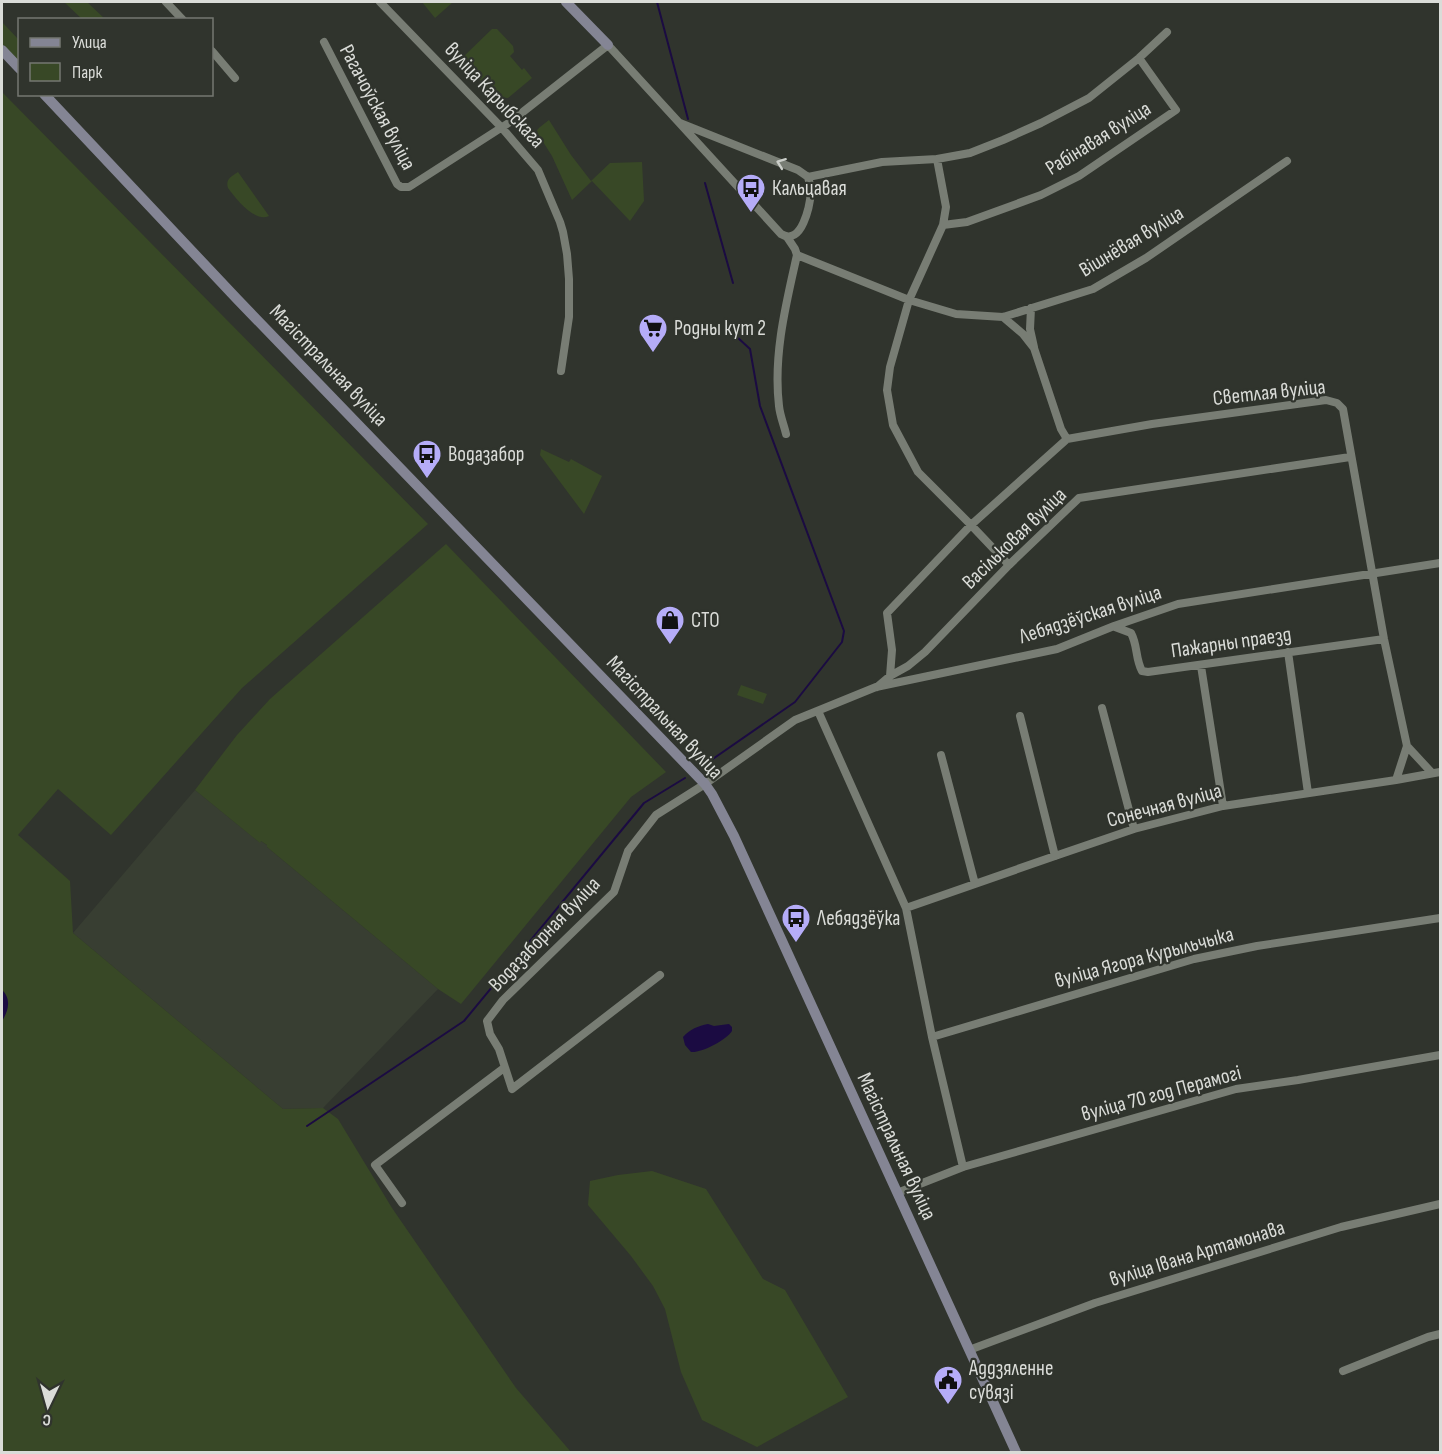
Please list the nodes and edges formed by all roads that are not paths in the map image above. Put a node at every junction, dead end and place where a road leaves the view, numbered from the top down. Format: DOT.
graph roads {
  1 [pos="166,2"];
  2 [pos="380,2"];
  3 [pos="566,2"];
  4 [pos="181,18"];
  5 [pos="1167,32"];
  6 [pos="324,42"];
  7 [pos="608,45"];
  8 [pos="2,50"];
  9 [pos="213,52"];
  10 [pos="1138,58"];
  11 [pos="18,67"];
  12 [pos="235,78"];
  13 [pos="46,96"];
  14 [pos="680,123"];
  15 [pos="502,128"];
  16 [pos="937,159"];
  17 [pos="1287,161"];
  18 [pos="808,177"];
  19 [pos="943,225"];
  20 [pos="786,237"];
  21 [pos="797,255"];
  22 [pos="909,300"];
  23 [pos="1031,308"];
  24 [pos="1004,317"];
  25 [pos="1034,348"];
  26 [pos="561,371"];
  27 [pos="786,434"];
  28 [pos="1067,439"];
  29 [pos="1350,457"];
  30 [pos="972,525"];
  31 [pos="1440,563"];
  32 [pos="1009,565"];
  33 [pos="1371,573"];
  34 [pos="1114,626"];
  35 [pos="1384,639"];
  36 [pos="1288,652"];
  37 [pos="908,666"];
  38 [pos="1201,666"];
  39 [pos="890,676"];
  40 [pos="914,679"];
  41 [pos="876,687"];
  42 [pos="1102,708"];
  43 [pos="818,711"];
  44 [pos="1020,716"];
  45 [pos="1407,746"];
  46 [pos="941,755"];
  47 [pos="1436,773"];
  48 [pos="1396,780"];
  49 [pos="705,784"];
  50 [pos="1308,793"];
  51 [pos="1223,806"];
  52 [pos="1134,830"];
  53 [pos="1056,856"];
  54 [pos="975,884"];
  55 [pos="906,909"];
  56 [pos="1440,918"];
  57 [pos="660,975"];
  58 [pos="932,1037"];
  59 [pos="1440,1055"];
  60 [pos="504,1068"];
  61 [pos="963,1167"];
  62 [pos="897,1192"];
  63 [pos="402,1203"];
  64 [pos="1440,1204"];
  65 [pos="1440,1334"];
  66 [pos="969,1350"];
  67 [pos="1343,1371"];
  68 [pos="1016,1452"];
  1 -- 4 [label="street"];
  2 -- 15 [label="street, вуліца Карыбскага"];
  3 -- 7 [label="main road"];
  5 -- 10 [label="street"];
  6 -- 15 [label="street, Рагачоўская вуліца"];
  7 -- 14 [label="street"];
  7 -- 15 [label="street, Рагачоўская вуліца"];
  8 -- 11 [label="main road"];
  9 -- 12 [label="street"];
  10 -- 16 [label="street"];
  10 -- 19 [label="street, Рабінавая вуліца"];
  13 -- 49 [label="main road, Магістральная вуліца"];
  18 -- 14 [label="street, one-way"];
  14 -- 20 [label="street"];
  15 -- 26 [label="street, вуліца Карыбскага"];
  16 -- 18 [label="street"];
  16 -- 19 [label="street"];
  17 -- 23 [label="street, Вішнёвая вуліца"];
  18 -- 20 [label="street"];
  19 -- 22 [label="street"];
  20 -- 21 [label="street"];
  21 -- 22 [label="street, Вішнёвая вуліца"];
  21 -- 27 [label="street"];
  22 -- 24 [label="street, Вішнёвая вуліца"];
  22 -- 30 [label="street"];
  23 -- 24 [label="street, Вішнёвая вуліца"];
  23 -- 25 [label="street"];
  24 -- 25 [label="street"];
  25 -- 28 [label="street"];
  28 -- 29 [label="street, Светлая вуліца"];
  28 -- 30 [label="street"];
  29 -- 32 [label="street, Васільковая вуліца"];
  29 -- 33 [label="street, Светлая вуліца"];
  30 -- 32 [label="street"];
  30 -- 39 [label="street"];
  31 -- 33 [label="street, Лебядзёўская вуліца"];
  32 -- 37 [label="street, Васільковая вуліца"];
  33 -- 34 [label="street, Лебядзёўская вуліца"];
  33 -- 35 [label="street, Светлая вуліца"];
  34 -- 38 [label="street, Пажарны праезд"];
  34 -- 40 [label="street, Лебядзёўская вуліца"];
  35 -- 36 [label="street, Пажарны праезд"];
  35 -- 45 [label="street, Светлая вуліца"];
  36 -- 38 [label="street, Пажарны праезд"];
  36 -- 50 [label="street"];
  37 -- 39 [label="street, Васільковая вуліца"];
  37 -- 40 [label="street"];
  38 -- 51 [label="street"];
  39 -- 41 [label="street, Васільковая вуліца"];
  40 -- 41 [label="street, Лебядзёўская вуліца"];
  41 -- 43 [label="street, Лебядзёўская вуліца"];
  42 -- 52 [label="street"];
  43 -- 49 [label="street, Лебядзёўская вуліца"];
  43 -- 55 [label="street"];
  44 -- 53 [label="street"];
  45 -- 47 [label="street"];
  45 -- 48 [label="street"];
  46 -- 54 [label="street"];
  47 -- 48 [label="street, Сонечная вуліца"];
  48 -- 50 [label="street, Сонечная вуліца"];
  49 -- 60 [label="street, Водазаборная вуліца"];
  49 -- 62 [label="main road, Магістральная вуліца"];
  50 -- 51 [label="street, Сонечная вуліца"];
  51 -- 52 [label="street, Сонечная вуліца"];
  52 -- 53 [label="street, Сонечная вуліца"];
  53 -- 54 [label="street, Сонечная вуліца"];
  54 -- 55 [label="street, Сонечная вуліца"];
  55 -- 58 [label="street"];
  56 -- 58 [label="street, вуліца Ягора Курыльчыка"];
  57 -- 60 [label="street, Водазаборная вуліца"];
  58 -- 61 [label="street"];
  59 -- 61 [label="street, вуліца 70 год Перамогі"];
  60 -- 63 [label="street"];
  61 -- 62 [label="street, вуліца 70 год Перамогі"];
  62 -- 66 [label="main road, Магістральная вуліца"];
  64 -- 66 [label="street, вуліца Івана Артамонава"];
  65 -- 67 [label="street"];
  66 -- 68 [label="main road, Магістральная вуліца"];
}
